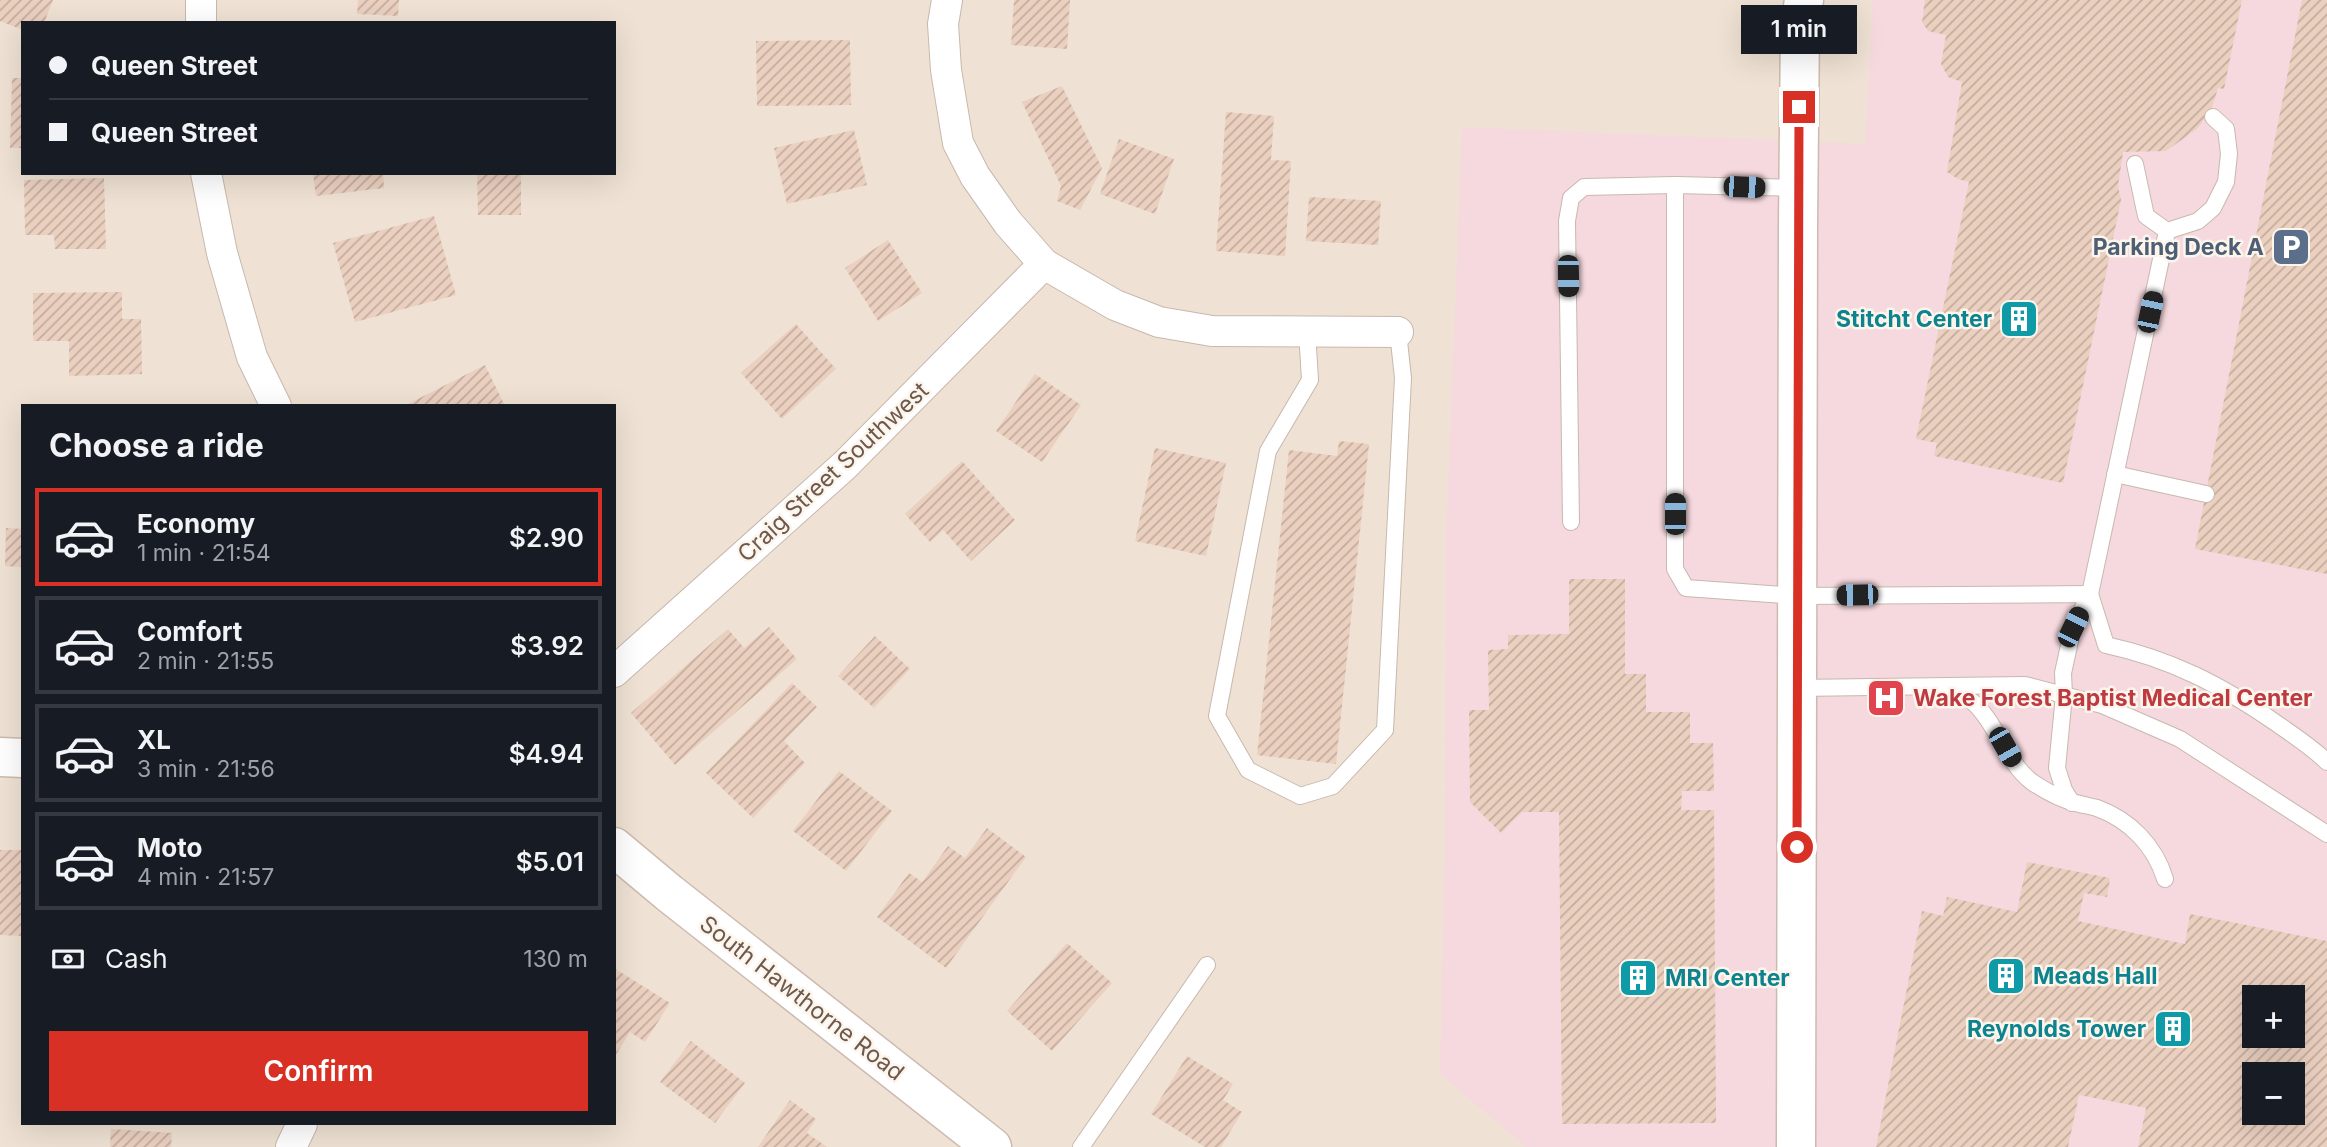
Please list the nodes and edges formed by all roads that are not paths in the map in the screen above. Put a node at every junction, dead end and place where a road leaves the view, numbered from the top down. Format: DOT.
graph roads {
  1 [pos="201,0"];
  2 [pos="947,0"];
  3 [pos="1804,0"];
  4 [pos="201,21"];
  5 [pos="2213,117"];
  6 [pos="2135,164"];
  7 [pos="206,175"];
  8 [pos="1675,185"];
  9 [pos="1798,188"];
  10 [pos="2167,231"];
  11 [pos="1045,264"];
  12 [pos="1307,331"];
  13 [pos="1398,332"];
  14 [pos="275,404"];
  15 [pos="2115,474"];
  16 [pos="2206,494"];
  17 [pos="1571,522"];
  18 [pos="2090,594"];
  19 [pos="1797,596"];
  20 [pos="616,670"];
  21 [pos="1947,686"];
  22 [pos="1797,688"];
  23 [pos="2064,695"];
  24 [pos="0,757"];
  25 [pos="21,758"];
  26 [pos="2327,762"];
  27 [pos="2072,803"];
  28 [pos="2327,834"];
  29 [pos="616,849"];
  30 [pos="2165,879"];
  31 [pos="1207,965"];
  32 [pos="302,1125"];
  33 [pos="291,1147"];
  34 [pos="992,1147"];
  35 [pos="1081,1147"];
  36 [pos="1796,1147"];
  1 -- 4 [label="street"];
  2 -- 11 [label="street"];
  3 -- 9 [label="street"];
  5 -- 10 [label="lane"];
  6 -- 10 [label="lane"];
  7 -- 14 [label="street"];
  8 -- 9 [label="lane"];
  8 -- 17 [label="lane"];
  8 -- 19 [label="lane"];
  9 -- 19 [label="street"];
  10 -- 15 [label="lane"];
  11 -- 12 [label="street"];
  11 -- 20 [label="street, Craig Street Southwest"];
  12 -- 13 [label="street"];
  12 -- 13 [label="lane"];
  15 -- 16 [label="lane"];
  15 -- 18 [label="lane"];
  18 -- 19 [label="lane"];
  18 -- 23 [label="lane"];
  18 -- 26 [label="lane"];
  19 -- 22 [label="street"];
  21 -- 22 [label="lane"];
  21 -- 23 [label="lane"];
  21 -- 27 [label="lane"];
  22 -- 36 [label="street"];
  23 -- 27 [label="lane"];
  23 -- 28 [label="lane"];
  24 -- 25 [label="street"];
  27 -- 30 [label="lane"];
  29 -- 34 [label="street, South Hawthorne Road"];
  31 -- 35 [label="lane"];
  32 -- 33 [label="street"];
}
